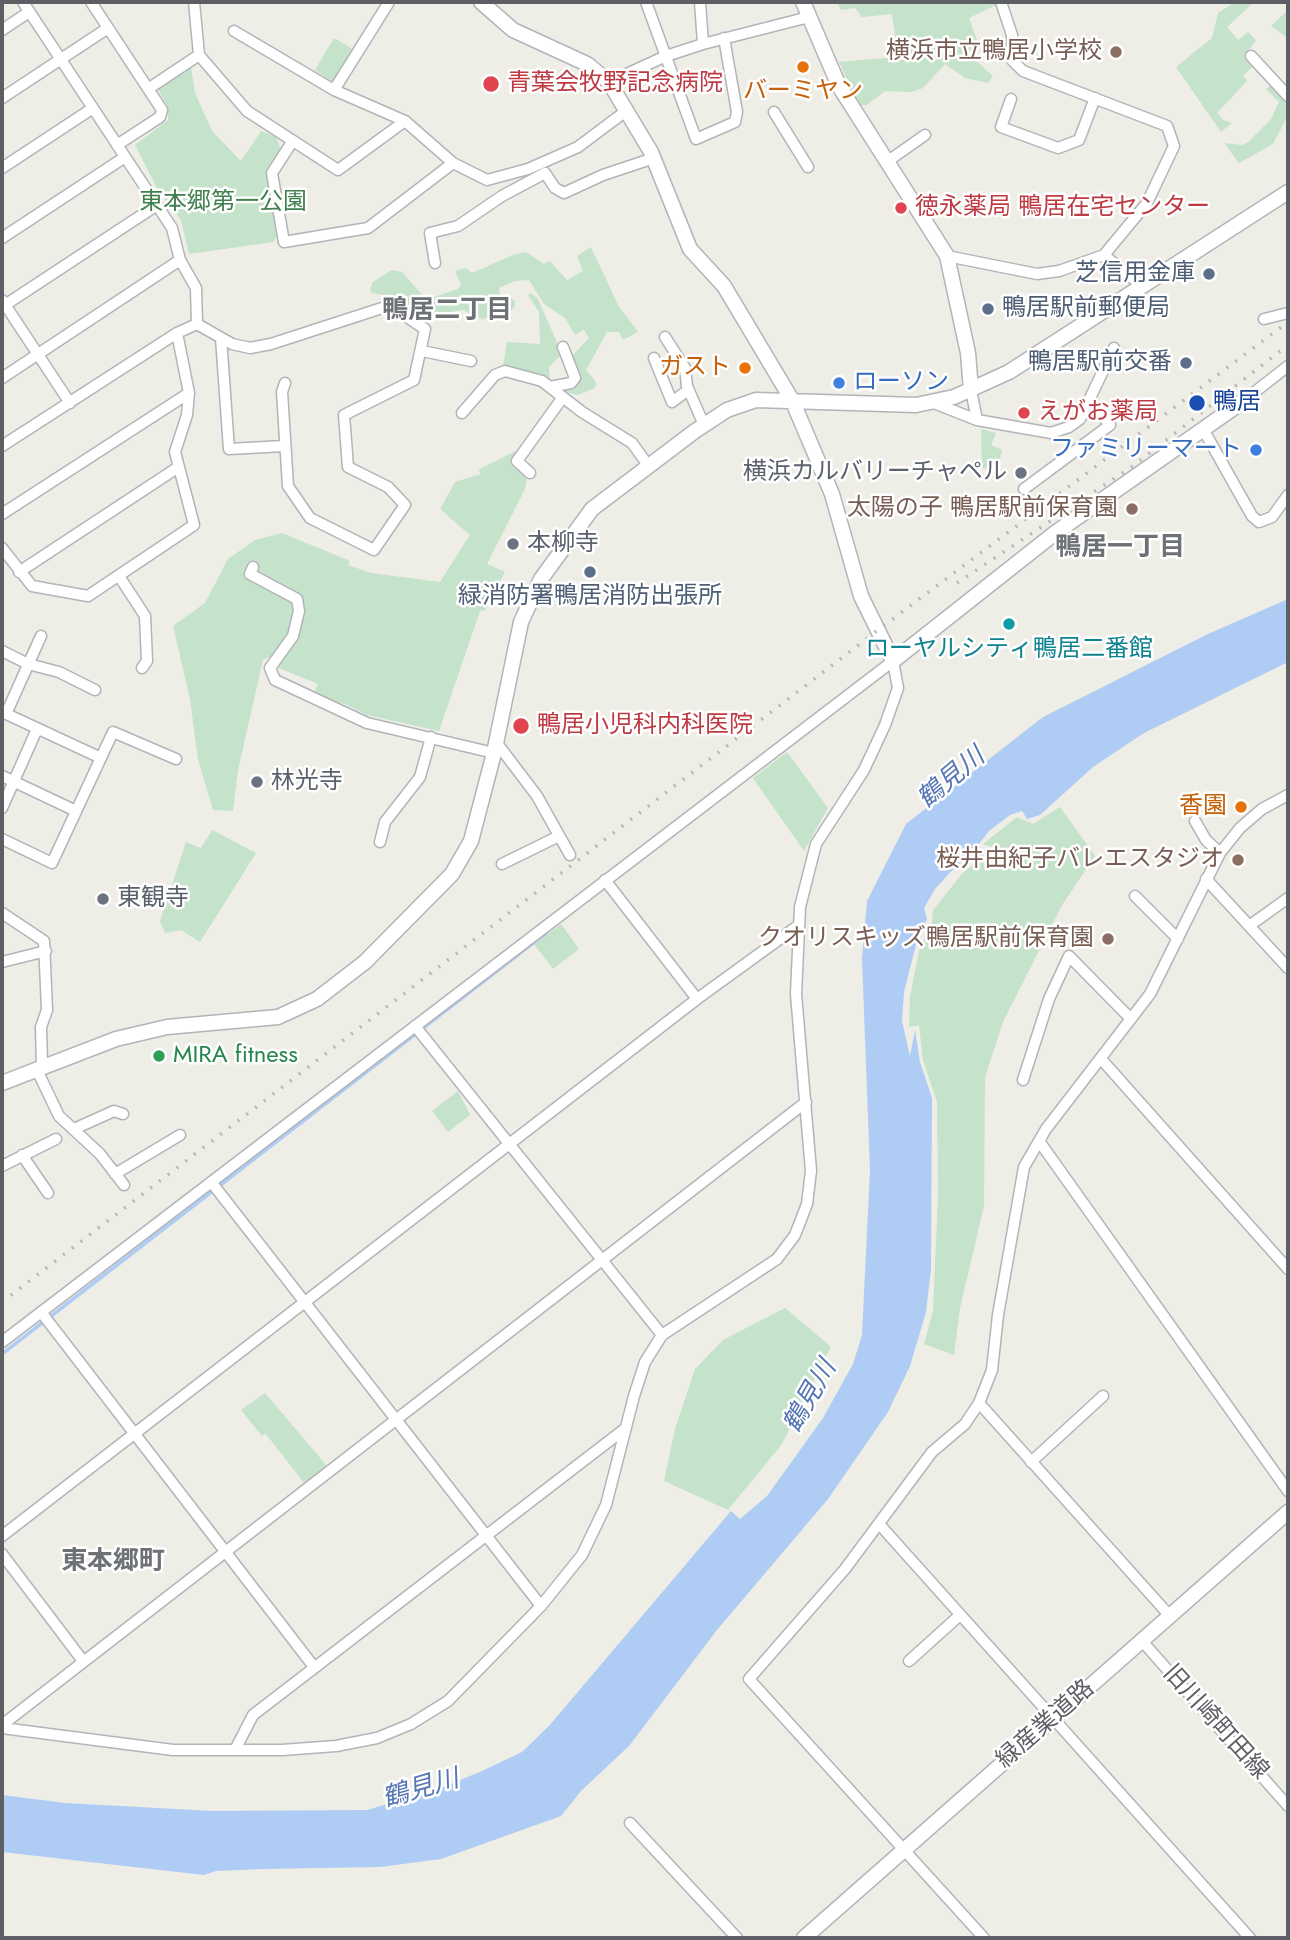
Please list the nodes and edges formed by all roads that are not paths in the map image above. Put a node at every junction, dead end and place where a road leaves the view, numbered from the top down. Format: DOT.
graph roads {
  1 [pos="23,2"];
  2 [pos="91,2"];
  3 [pos="194,2"];
  4 [pos="389,2"];
  5 [pos="481,2"];
  6 [pos="646,2"];
  7 [pos="700,2"];
  8 [pos="803,2"];
  9 [pos="1001,2"];
  10 [pos="29,12"];
  11 [pos="809,18"];
  12 [pos="108,28"];
  13 [pos="2,30"];
  14 [pos="234,31"];
  15 [pos="724,38"];
  16 [pos="703,44"];
  17 [pos="199,55"];
  18 [pos="666,56"];
  19 [pos="1251,56"];
  20 [pos="61,59"];
  21 [pos="609,82"];
  22 [pos="148,89"];
  23 [pos="334,90"];
  24 [pos="1288,96"];
  25 [pos="2,98"];
  26 [pos="1011,99"];
  27 [pos="1095,99"];
  28 [pos="93,108"];
  29 [pos="626,111"];
  30 [pos="774,112"];
  31 [pos="405,121"];
  32 [pos="925,135"];
  33 [pos="292,142"];
  34 [pos="117,145"];
  35 [pos="125,157"];
  36 [pos="654,158"];
  37 [pos="888,161"];
  38 [pos="453,163"];
  39 [pos="808,167"];
  40 [pos="2,169"];
  41 [pos="1288,192"];
  42 [pos="157,205"];
  43 [pos="2,238"];
  44 [pos="1104,255"];
  45 [pos="947,256"];
  46 [pos="180,260"];
  47 [pos="435,263"];
  48 [pos="1142,286"];
  49 [pos="3,304"];
  50 [pos="1288,313"];
  51 [pos="1264,319"];
  52 [pos="197,324"];
  53 [pos="177,333"];
  54 [pos="665,337"];
  55 [pos="221,338"];
  56 [pos="562,347"];
  57 [pos="1114,348"];
  58 [pos="422,351"];
  59 [pos="38,354"];
  60 [pos="654,358"];
  61 [pos="471,361"];
  62 [pos="1288,366"];
  63 [pos="2,378"];
  64 [pos="285,383"];
  65 [pos="550,387"];
  66 [pos="688,390"];
  67 [pos="971,390"];
  68 [pos="189,393"];
  69 [pos="563,397"];
  70 [pos="792,400"];
  71 [pos="1089,400"];
  72 [pos="1242,402"];
  73 [pos="70,403"];
  74 [pos="934,403"];
  75 [pos="462,414"];
  76 [pos="977,420"];
  77 [pos="704,425"];
  78 [pos="1203,429"];
  79 [pos="2,446"];
  80 [pos="284,446"];
  81 [pos="648,465"];
  82 [pos="177,468"];
  83 [pos="530,473"];
  84 [pos="1024,489"];
  85 [pos="1288,495"];
  86 [pos="2,514"];
  87 [pos="2,548"];
  88 [pos="253,567"];
  89 [pos="19,572"];
  90 [pos="119,576"];
  91 [pos="41,636"];
  92 [pos="2,651"];
  93 [pos="893,661"];
  94 [pos="28,664"];
  95 [pos="142,668"];
  96 [pos="95,690"];
  97 [pos="4,713"];
  98 [pos="37,729"];
  99 [pos="430,737"];
  100 [pos="495,747"];
  101 [pos="101,758"];
  102 [pos="176,760"];
  103 [pos="2,776"];
  104 [pos="14,781"];
  105 [pos="1288,795"];
  106 [pos="2,808"];
  107 [pos="76,811"];
  108 [pos="1195,821"];
  109 [pos="559,836"];
  110 [pos="2,839"];
  111 [pos="380,842"];
  112 [pos="1220,853"];
  113 [pos="570,855"];
  114 [pos="502,864"];
  115 [pos="1206,879"];
  116 [pos="607,883"];
  117 [pos="1135,896"];
  118 [pos="1288,898"];
  119 [pos="2,913"];
  120 [pos="799,925"];
  121 [pos="1249,926"];
  122 [pos="1178,939"];
  123 [pos="46,951"];
  124 [pos="2,962"];
  125 [pos="1288,968"];
  126 [pos="698,999"];
  127 [pos="1131,1019"];
  128 [pos="418,1030"];
  129 [pos="1102,1060"];
  130 [pos="39,1067"];
  131 [pos="1023,1080"];
  132 [pos="2,1083"];
  133 [pos="806,1102"];
  134 [pos="123,1114"];
  135 [pos="74,1129"];
  136 [pos="180,1135"];
  137 [pos="56,1139"];
  138 [pos="1040,1141"];
  139 [pos="509,1146"];
  140 [pos="22,1155"];
  141 [pos="2,1166"];
  142 [pos="115,1174"];
  143 [pos="124,1185"];
  144 [pos="214,1187"];
  145 [pos="48,1194"];
  146 [pos="602,1261"];
  147 [pos="1288,1269"];
  148 [pos="304,1303"];
  149 [pos="45,1316"];
  150 [pos="662,1335"];
  151 [pos="2,1342"];
  152 [pos="1103,1396"];
  153 [pos="979,1403"];
  154 [pos="397,1422"];
  155 [pos="626,1428"];
  156 [pos="137,1433"];
  157 [pos="1031,1462"];
  158 [pos="1288,1491"];
  159 [pos="1288,1512"];
  160 [pos="880,1525"];
  161 [pos="486,1535"];
  162 [pos="2,1536"];
  163 [pos="226,1553"];
  164 [pos="2,1554"];
  165 [pos="541,1606"];
  166 [pos="960,1615"];
  167 [pos="1170,1616"];
  168 [pos="1142,1641"];
  169 [pos="83,1661"];
  170 [pos="909,1661"];
  171 [pos="314,1667"];
  172 [pos="1052,1718"];
  173 [pos="2,1727"];
  174 [pos="235,1750"];
  175 [pos="1288,1806"];
  176 [pos="630,1823"];
  177 [pos="905,1849"];
  178 [pos="737,1938"];
  179 [pos="804,1938"];
  180 [pos="984,1938"];
  181 [pos="1250,1938"];
  1 -- 10 [label="street"];
  2 -- 12 [label="street"];
  3 -- 17 [label="street"];
  4 -- 23 [label="street"];
  5 -- 21 [label="street"];
  6 -- 18 [label="street"];
  7 -- 16 [label="street"];
  8 -- 11 [label="street"];
  9 -- 27 [label="street"];
  10 -- 13 [label="street"];
  10 -- 20 [label="street"];
  11 -- 15 [label="street"];
  11 -- 37 [label="street"];
  12 -- 20 [label="street"];
  12 -- 22 [label="street"];
  14 -- 23 [label="street"];
  15 -- 16 [label="street"];
  15 -- 18 [label="street"];
  16 -- 18 [label="street"];
  17 -- 22 [label="street"];
  17 -- 33 [label="street"];
  18 -- 21 [label="street"];
  19 -- 24 [label="street"];
  20 -- 25 [label="street"];
  20 -- 28 [label="street"];
  21 -- 29 [label="street"];
  22 -- 34 [label="street"];
  23 -- 31 [label="street"];
  26 -- 27 [label="street"];
  27 -- 44 [label="street"];
  28 -- 34 [label="street"];
  28 -- 40 [label="street"];
  29 -- 36 [label="street"];
  29 -- 38 [label="street"];
  30 -- 39 [label="street"];
  31 -- 33 [label="street"];
  31 -- 38 [label="street"];
  32 -- 37 [label="street"];
  33 -- 38 [label="street"];
  34 -- 35 [label="street"];
  35 -- 42 [label="street"];
  35 -- 43 [label="street"];
  36 -- 47 [label="street"];
  36 -- 70 [label="street"];
  37 -- 45 [label="street"];
  41 -- 48 [label="street"];
  42 -- 46 [label="street"];
  42 -- 49 [label="street"];
  44 -- 45 [label="street"];
  44 -- 48 [label="street"];
  45 -- 67 [label="street"];
  46 -- 52 [label="street"];
  46 -- 59 [label="street"];
  48 -- 67 [label="street"];
  49 -- 59 [label="street"];
  50 -- 51 [label="street"];
  52 -- 53 [label="street"];
  52 -- 55 [label="street"];
  53 -- 68 [label="street"];
  53 -- 73 [label="street"];
  54 -- 66 [label="street"];
  55 -- 58 [label="street"];
  55 -- 80 [label="street"];
  56 -- 65 [label="street"];
  57 -- 71 [label="street"];
  58 -- 61 [label="street"];
  58 -- 80 [label="street"];
  59 -- 63 [label="street"];
  59 -- 73 [label="street"];
  60 -- 66 [label="street"];
  62 -- 72 [label="street"];
  64 -- 80 [label="street"];
  65 -- 69 [label="street"];
  65 -- 75 [label="street"];
  66 -- 77 [label="street"];
  67 -- 74 [label="street"];
  67 -- 76 [label="street"];
  68 -- 82 [label="street"];
  68 -- 86 [label="street"];
  69 -- 81 [label="street"];
  69 -- 83 [label="street"];
  70 -- 74 [label="street"];
  70 -- 77 [label="street"];
  70 -- 93 [label="street"];
  71 -- 76 [label="street"];
  71 -- 84 [label="street"];
  72 -- 78 [label="street"];
  73 -- 79 [label="street"];
  74 -- 76 [label="street"];
  77 -- 81 [label="street"];
  78 -- 85 [label="street"];
  78 -- 93 [label="street"];
  81 -- 100 [label="street"];
  82 -- 89 [label="street"];
  82 -- 90 [label="street"];
  87 -- 89 [label="street"];
  88 -- 99 [label="street"];
  89 -- 90 [label="street"];
  90 -- 95 [label="street"];
  91 -- 94 [label="street"];
  92 -- 94 [label="street"];
  93 -- 116 [label="street"];
  93 -- 120 [label="street"];
  94 -- 96 [label="street"];
  94 -- 97 [label="street"];
  97 -- 98 [label="street"];
  98 -- 101 [label="street"];
  98 -- 104 [label="street"];
  99 -- 100 [label="street"];
  99 -- 111 [label="street"];
  100 -- 109 [label="street"];
  100 -- 130 [label="street"];
  101 -- 102 [label="street"];
  101 -- 107 [label="street"];
  103 -- 104 [label="street"];
  104 -- 106 [label="street"];
  104 -- 107 [label="street"];
  105 -- 112 [label="street"];
  107 -- 110 [label="street"];
  108 -- 112 [label="street"];
  109 -- 113 [label="street"];
  109 -- 114 [label="street"];
  112 -- 115 [label="street"];
  115 -- 121 [label="street"];
  115 -- 122 [label="street"];
  116 -- 126 [label="street"];
  116 -- 128 [label="street"];
  117 -- 122 [label="street"];
  118 -- 121 [label="street"];
  119 -- 123 [label="street"];
  120 -- 126 [label="street"];
  120 -- 133 [label="street"];
  121 -- 125 [label="street"];
  122 -- 127 [label="street"];
  123 -- 124 [label="street"];
  123 -- 130 [label="street"];
  126 -- 139 [label="street"];
  127 -- 129 [label="street"];
  127 -- 131 [label="street"];
  128 -- 139 [label="street"];
  128 -- 144 [label="street"];
  129 -- 138 [label="street"];
  129 -- 147 [label="street"];
  130 -- 132 [label="street"];
  130 -- 135 [label="street"];
  133 -- 146 [label="street"];
  133 -- 150 [label="street"];
  134 -- 135 [label="street"];
  135 -- 142 [label="street"];
  136 -- 142 [label="street"];
  137 -- 140 [label="street"];
  138 -- 153 [label="street"];
  138 -- 158 [label="street"];
  139 -- 146 [label="street"];
  139 -- 148 [label="street"];
  140 -- 141 [label="street"];
  140 -- 145 [label="street"];
  142 -- 143 [label="street"];
  144 -- 148 [label="street"];
  144 -- 149 [label="street"];
  146 -- 150 [label="street"];
  146 -- 154 [label="street"];
  148 -- 154 [label="street"];
  148 -- 156 [label="street"];
  149 -- 151 [label="street"];
  149 -- 156 [label="street"];
  150 -- 155 [label="street"];
  152 -- 157 [label="street"];
  153 -- 157 [label="street"];
  153 -- 160 [label="street"];
  154 -- 161 [label="street"];
  154 -- 163 [label="street"];
  155 -- 161 [label="street"];
  155 -- 165 [label="street"];
  156 -- 162 [label="street"];
  156 -- 163 [label="street"];
  157 -- 167 [label="street"];
  159 -- 167 [label="street, 緑産業道路"];
  160 -- 166 [label="street"];
  160 -- 177 [label="street"];
  161 -- 165 [label="street"];
  161 -- 171 [label="street"];
  163 -- 169 [label="street"];
  163 -- 171 [label="street"];
  164 -- 169 [label="street"];
  165 -- 174 [label="street"];
  166 -- 170 [label="street"];
  166 -- 172 [label="street"];
  167 -- 168 [label="street, 緑産業道路"];
  168 -- 172 [label="street, 緑産業道路"];
  168 -- 175 [label="street, 旧川崎町田線"];
  169 -- 173 [label="street"];
  171 -- 174 [label="street"];
  172 -- 177 [label="street, 緑産業道路"];
  172 -- 181 [label="street"];
  173 -- 174 [label="street"];
  176 -- 178 [label="street"];
  177 -- 179 [label="street, 緑産業道路"];
  177 -- 180 [label="street"];
}
